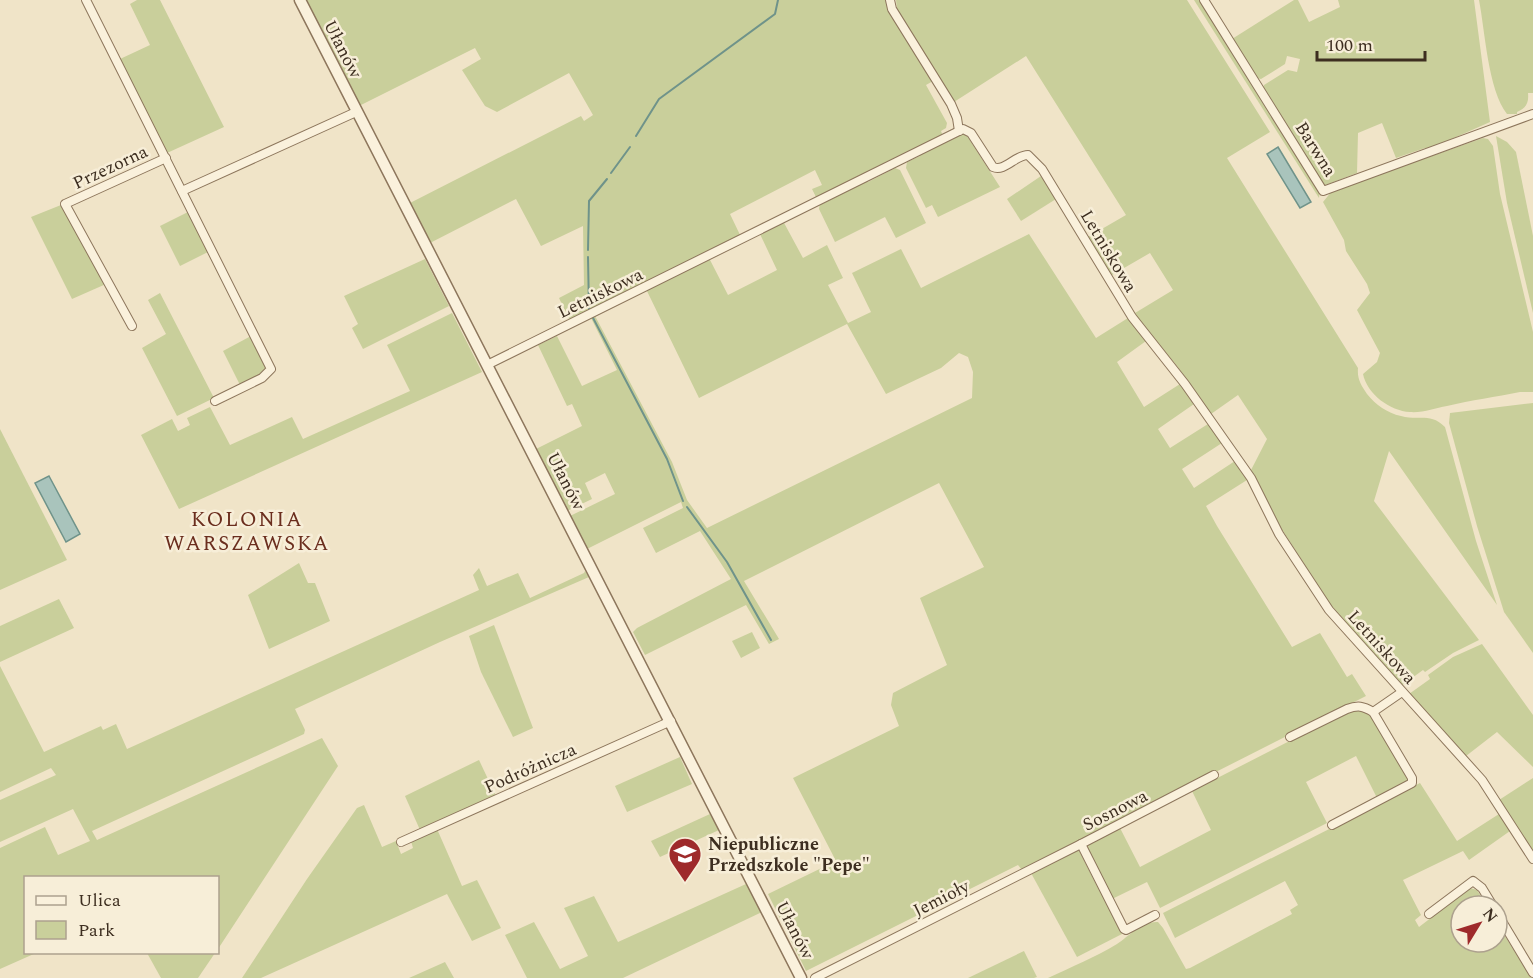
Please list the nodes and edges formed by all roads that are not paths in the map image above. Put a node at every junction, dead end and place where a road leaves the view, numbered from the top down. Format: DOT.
graph roads {
  1 [pos="86,0"];
  2 [pos="300,0"];
  3 [pos="890,0"];
  4 [pos="1204,0"];
  5 [pos="357,112"];
  6 [pos="1533,114"];
  7 [pos="959,131"];
  8 [pos="165,158"];
  9 [pos="182,191"];
  10 [pos="132,326"];
  11 [pos="487,365"];
  12 [pos="215,401"];
  13 [pos="1402,692"];
  14 [pos="1373,712"];
  15 [pos="671,721"];
  16 [pos="1290,737"];
  17 [pos="1214,775"];
  18 [pos="1332,825"];
  19 [pos="401,842"];
  20 [pos="1081,844"];
  21 [pos="1533,859"];
  22 [pos="1456,894"];
  23 [pos="1486,894"];
  24 [pos="1449,900"];
  25 [pos="1155,915"];
  26 [pos="1429,915"];
  27 [pos="1509,933"];
  28 [pos="1533,973"];
  29 [pos="801,978"];
  30 [pos="815,978"];
  1 -- 8 [label="street, Przezorna"];
  2 -- 5 [label="street, Ułanów"];
  3 -- 7 [label="street"];
  4 -- 6 [label="street, Barwna"];
  5 -- 9 [label="street"];
  5 -- 11 [label="street, Ułanów"];
  7 -- 11 [label="street, Letniskowa"];
  7 -- 13 [label="street, Letniskowa"];
  8 -- 9 [label="street"];
  8 -- 10 [label="street, Przezorna"];
  9 -- 12 [label="street"];
  11 -- 15 [label="street, Ułanów"];
  13 -- 14 [label="street"];
  13 -- 21 [label="street, Letniskowa"];
  14 -- 16 [label="street"];
  14 -- 18 [label="street"];
  15 -- 19 [label="street, Podróżnicza"];
  15 -- 29 [label="street, Ułanów"];
  17 -- 20 [label="street, Sosnowa"];
  20 -- 25 [label="street, Sosnowa"];
  20 -- 30 [label="street, Jemioły"];
  22 -- 23 [label="street"];
  24 -- 26 [label="street"];
  27 -- 28 [label="street"];
}
